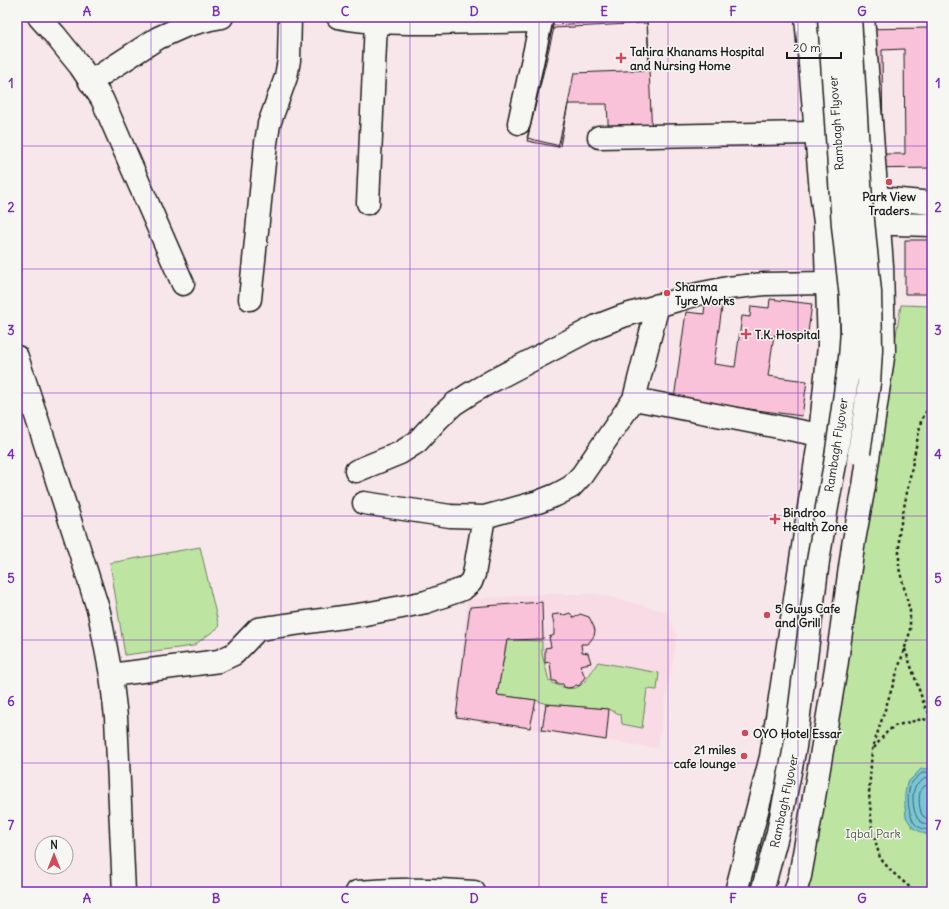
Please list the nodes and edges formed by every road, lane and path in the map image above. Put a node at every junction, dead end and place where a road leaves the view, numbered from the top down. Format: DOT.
graph roads {
  1 [pos="39,17"];
  2 [pos="222,17"];
  3 [pos="290,17"];
  4 [pos="338,17"];
  5 [pos="536,17"];
  6 [pos="542,17"];
  7 [pos="806,17"];
  8 [pos="829,17"];
  9 [pos="850,17"];
  10 [pos="863,17"];
  11 [pos="376,22"];
  12 [pos="90,82"];
  13 [pos="519,123"];
  14 [pos="816,133"];
  15 [pos="599,137"];
  16 [pos="821,192"];
  17 [pos="877,198"];
  18 [pos="368,203"];
  19 [pos="932,203"];
  20 [pos="825,222"];
  21 [pos="879,223"];
  22 [pos="932,225"];
  23 [pos="827,283"];
  24 [pos="183,284"];
  25 [pos="250,299"];
  26 [pos="658,305"];
  27 [pos="17,357"];
  28 [pos="634,399"];
  29 [pos="932,401"];
  30 [pos="820,435"];
  31 [pos="356,471"];
  32 [pos="364,503"];
  33 [pos="484,517"];
  34 [pos="905,649"];
  35 [pos="111,675"];
  36 [pos="932,717"];
  37 [pos="932,721"];
  38 [pos="872,750"];
  39 [pos="124,892"];
  40 [pos="357,892"];
  41 [pos="474,892"];
  42 [pos="736,892"];
  43 [pos="762,892"];
  44 [pos="784,892"];
  45 [pos="796,892"];
  46 [pos="920,892"];
  1 -- 12 [label="street"];
  2 -- 12 [label="street"];
  3 -- 25 [label="street"];
  4 -- 11 [label="street"];
  5 -- 11 [label="street"];
  6 -- 13 [label="street"];
  7 -- 14 [label="street"];
  8 -- 43 [label="street, Rambagh Flyover, bridge"];
  9 -- 44 [label="street, Rambagh Flyover, bridge"];
  10 -- 17 [label="street"];
  11 -- 18 [label="street"];
  12 -- 24 [label="street"];
  14 -- 15 [label="street"];
  14 -- 16 [label="street"];
  16 -- 17 [label="street"];
  16 -- 20 [label="street"];
  17 -- 19 [label="street"];
  17 -- 21 [label="street"];
  20 -- 21 [label="street"];
  20 -- 23 [label="street"];
  21 -- 22 [label="street"];
  21 -- 45 [label="street"];
  23 -- 26 [label="street"];
  23 -- 30 [label="street"];
  26 -- 28 [label="street"];
  26 -- 31 [label="street"];
  27 -- 35 [label="street"];
  28 -- 30 [label="street"];
  28 -- 33 [label="street"];
  29 -- 34 [label="path"];
  30 -- 42 [label="street"];
  32 -- 33 [label="street"];
  33 -- 35 [label="street"];
  34 -- 36 [label="path"];
  34 -- 38 [label="path"];
  35 -- 39 [label="street"];
  37 -- 38 [label="path"];
  38 -- 46 [label="path"];
  40 -- 41 [label="street"];
}
